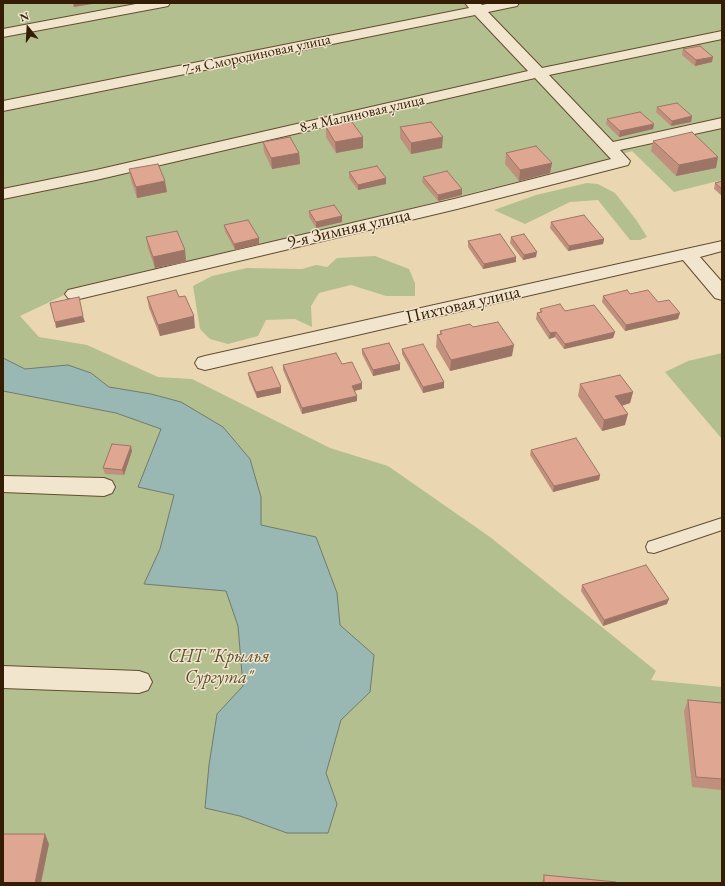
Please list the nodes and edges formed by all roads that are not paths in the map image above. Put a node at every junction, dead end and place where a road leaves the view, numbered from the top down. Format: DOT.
graph roads {
  1 [pos="162,3"];
  2 [pos="512,3"];
  3 [pos="475,6"];
  4 [pos="3,33"];
  5 [pos="722,35"];
  6 [pos="538,73"];
  7 [pos="3,106"];
  8 [pos="722,123"];
  9 [pos="610,147"];
  10 [pos="3,194"];
  11 [pos="722,246"];
  12 [pos="688,254"];
  13 [pos="75,294"];
  14 [pos="722,294"];
  15 [pos="205,363"];
  16 [pos="3,484"];
  17 [pos="104,487"];
  18 [pos="722,524"];
  19 [pos="654,547"];
  20 [pos="3,677"];
  21 [pos="139,682"];
  1 -- 4 [label="street"];
  2 -- 3 [label="street, 7-я Смородиновая улица"];
  3 -- 6 [label="street"];
  3 -- 7 [label="street, 7-я Смородиновая улица"];
  5 -- 6 [label="street, 8-я Малиновая улица"];
  6 -- 9 [label="street"];
  6 -- 10 [label="street, 8-я Малиновая улица"];
  8 -- 9 [label="street"];
  9 -- 13 [label="street, 9-я Зимняя улица"];
  11 -- 12 [label="street, Пихтовая улица"];
  12 -- 14 [label="street"];
  12 -- 15 [label="street, Пихтовая улица"];
  16 -- 17 [label="street"];
  18 -- 19 [label="lane"];
  20 -- 21 [label="street"];
}
